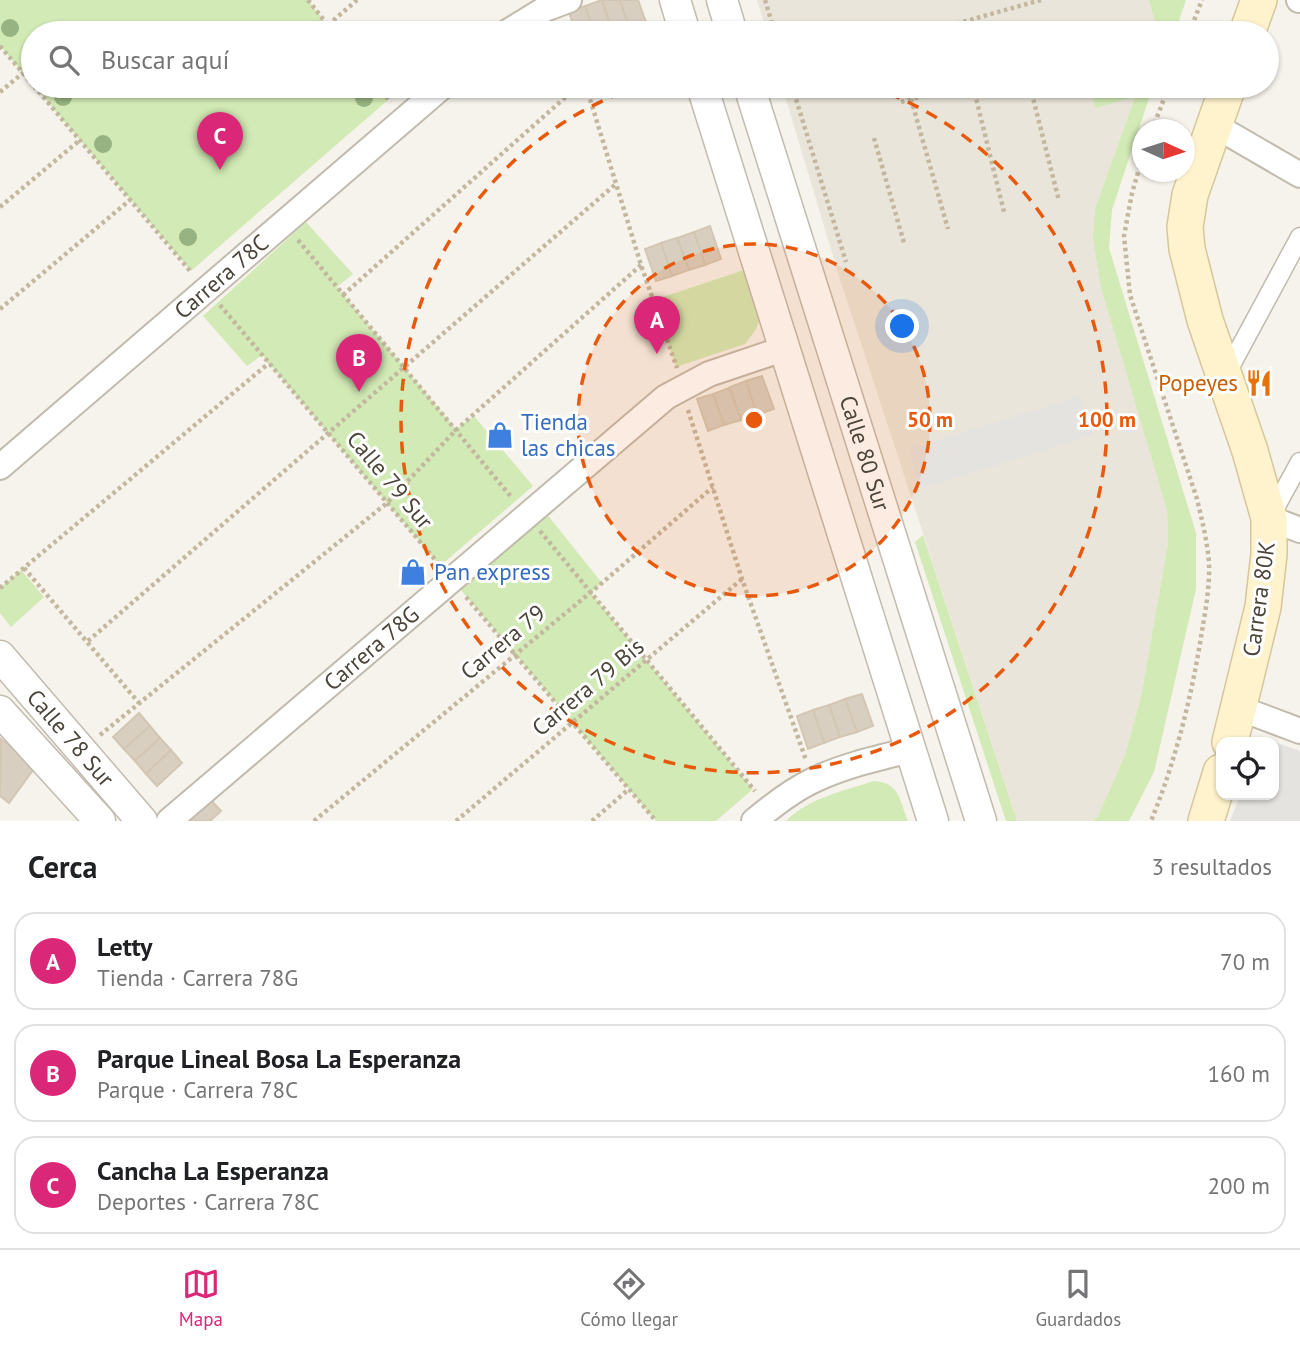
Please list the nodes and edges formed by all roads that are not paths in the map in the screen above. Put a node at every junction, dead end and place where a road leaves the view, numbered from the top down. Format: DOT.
graph roads {
  1 [pos="569,0"];
  2 [pos="675,0"];
  3 [pos="722,0"];
  4 [pos="1259,0"];
  5 [pos="522,21"];
  6 [pos="681,21"];
  7 [pos="728,21"];
  8 [pos="1251,21"];
  9 [pos="429,98"];
  10 [pos="706,98"];
  11 [pos="753,98"];
  12 [pos="1224,98"];
  13 [pos="1214,125"];
  14 [pos="1300,175"];
  15 [pos="1300,237"];
  16 [pos="786,348"];
  17 [pos="1224,377"];
  18 [pos="1300,462"];
  19 [pos="0,467"];
  20 [pos="1284,524"];
  21 [pos="0,656"];
  22 [pos="1239,708"];
  23 [pos="0,711"];
  24 [pos="1300,731"];
  25 [pos="1231,737"];
  26 [pos="911,750"];
  27 [pos="1216,788"];
  28 [pos="100,821"];
  29 [pos="142,821"];
  30 [pos="169,821"];
  31 [pos="754,821"];
  32 [pos="933,821"];
  33 [pos="981,821"];
  34 [pos="1206,821"];
  1 -- 5 [label="street"];
  2 -- 6 [label="street"];
  3 -- 7 [label="street"];
  4 -- 8 [label="main road"];
  9 -- 19 [label="street, Carrera 78C"];
  10 -- 16 [label="street, Calle 80 Sur"];
  11 -- 33 [label="street, Calle 80 Sur"];
  12 -- 13 [label="main road"];
  13 -- 14 [label="street"];
  13 -- 17 [label="main road"];
  15 -- 17 [label="street"];
  16 -- 26 [label="street, Calle 80 Sur"];
  16 -- 30 [label="street, Carrera 78G"];
  17 -- 20 [label="main road"];
  18 -- 20 [label="street, Carrera 80K"];
  20 -- 22 [label="main road, Carrera 80K"];
  21 -- 29 [label="street, Calle 78 Sur"];
  22 -- 24 [label="street"];
  22 -- 25 [label="main road, Carrera 80K"];
  23 -- 28 [label="street, Calle 78 Sur"];
  26 -- 31 [label="street"];
  26 -- 32 [label="street, Calle 80 Sur"];
  27 -- 34 [label="main road"];
}
